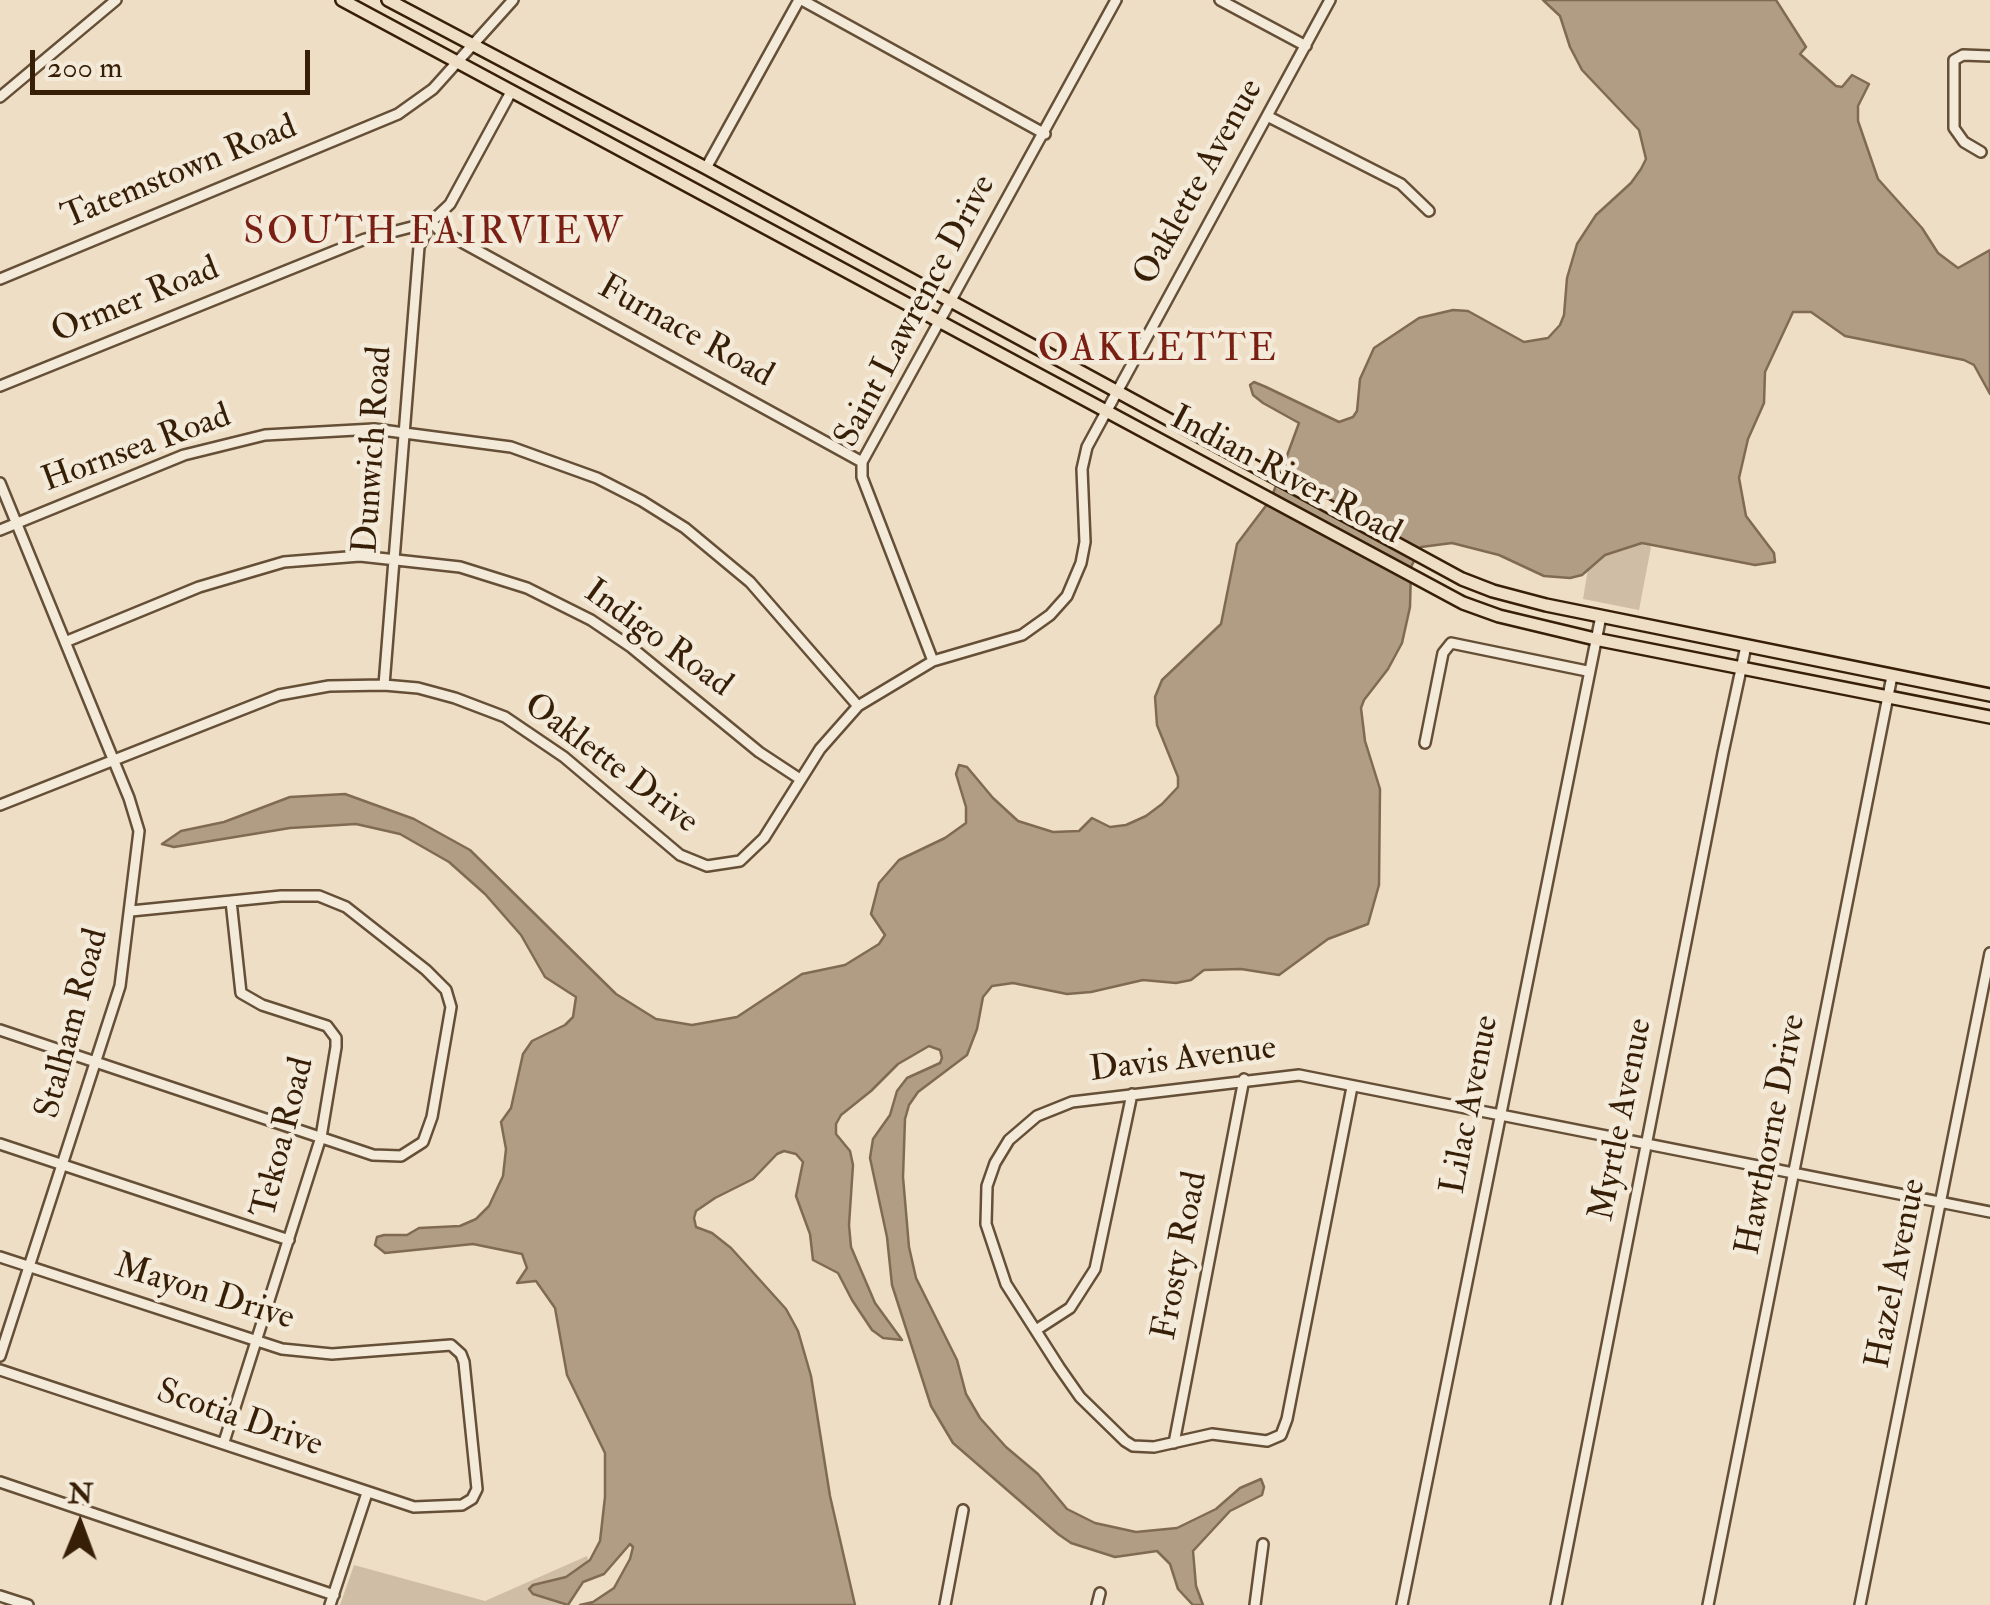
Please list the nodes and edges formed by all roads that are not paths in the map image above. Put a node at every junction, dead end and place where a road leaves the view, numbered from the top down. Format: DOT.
graph roads {
  1 [pos="116,0"];
  2 [pos="342,0"];
  3 [pos="388,0"];
  4 [pos="512,0"];
  5 [pos="800,0"];
  6 [pos="1116,0"];
  7 [pos="1220,0"];
  8 [pos="1330,0"];
  9 [pos="473,46"];
  10 [pos="1306,46"];
  11 [pos="1990,56"];
  12 [pos="457,63"];
  13 [pos="511,92"];
  14 [pos="0,96"];
  15 [pos="1268,116"];
  16 [pos="1044,134"];
  17 [pos="1982,152"];
  18 [pos="706,168"];
  19 [pos="1429,211"];
  20 [pos="431,222"];
  21 [pos="0,279"];
  22 [pos="952,303"];
  23 [pos="941,322"];
  24 [pos="0,386"];
  25 [pos="1115,392"];
  26 [pos="1105,412"];
  27 [pos="404,432"];
  28 [pos="862,462"];
  29 [pos="0,483"];
  30 [pos="16,524"];
  31 [pos="0,530"];
  32 [pos="394,558"];
  33 [pos="1600,616"];
  34 [pos="1595,639"];
  35 [pos="65,642"];
  36 [pos="1746,646"];
  37 [pos="933,662"];
  38 [pos="1742,668"];
  39 [pos="1587,671"];
  40 [pos="1892,676"];
  41 [pos="384,685"];
  42 [pos="1990,696"];
  43 [pos="1888,697"];
  44 [pos="858,706"];
  45 [pos="1990,717"];
  46 [pos="1426,743"];
  47 [pos="114,762"];
  48 [pos="800,779"];
  49 [pos="0,804"];
  50 [pos="231,901"];
  51 [pos="131,911"];
  52 [pos="1990,954"];
  53 [pos="0,1030"];
  54 [pos="96,1064"];
  55 [pos="1244,1079"];
  56 [pos="1352,1087"];
  57 [pos="1132,1094"];
  58 [pos="1498,1115"];
  59 [pos="321,1138"];
  60 [pos="0,1144"];
  61 [pos="1646,1144"];
  62 [pos="63,1166"];
  63 [pos="1794,1173"];
  64 [pos="1941,1202"];
  65 [pos="1990,1212"];
  66 [pos="289,1240"];
  67 [pos="0,1257"];
  68 [pos="29,1267"];
  69 [pos="1036,1330"];
  70 [pos="255,1341"];
  71 [pos="0,1356"];
  72 [pos="0,1370"];
  73 [pos="224,1442"];
  74 [pos="1174,1443"];
  75 [pos="0,1482"];
  76 [pos="366,1493"];
  77 [pos="462,1505"];
  78 [pos="962,1510"];
  79 [pos="1263,1544"];
  80 [pos="1100,1593"];
  81 [pos="0,1596"];
  82 [pos="332,1600"];
  83 [pos="28,1605"];
  84 [pos="945,1605"];
  85 [pos="1097,1605"];
  86 [pos="1255,1605"];
  87 [pos="1402,1605"];
  88 [pos="1556,1605"];
  89 [pos="1708,1605"];
  90 [pos="1860,1605"];
  1 -- 14 [label="street"];
  2 -- 12 [label="main road, Indian River Road"];
  3 -- 9 [label="main road, Indian River Road"];
  4 -- 9 [label="street, Tatemstown Road"];
  5 -- 16 [label="street"];
  5 -- 18 [label="street"];
  6 -- 16 [label="street, Saint Lawrence Drive"];
  7 -- 10 [label="street"];
  8 -- 10 [label="street, Oaklette Avenue"];
  9 -- 12 [label="street, Tatemstown Road"];
  9 -- 18 [label="main road, Indian River Road"];
  10 -- 15 [label="street, Oaklette Avenue"];
  11 -- 17 [label="street"];
  12 -- 13 [label="main road, Indian River Road"];
  12 -- 21 [label="street, Tatemstown Road"];
  13 -- 20 [label="street"];
  13 -- 23 [label="main road, Indian River Road"];
  15 -- 19 [label="street"];
  15 -- 25 [label="street, Oaklette Avenue"];
  16 -- 22 [label="street, Saint Lawrence Drive"];
  18 -- 22 [label="main road, Indian River Road"];
  20 -- 24 [label="street, Ormer Road"];
  20 -- 27 [label="street, Dunwich Road"];
  20 -- 28 [label="street, Furnace Road"];
  22 -- 23 [label="street, Saint Lawrence Drive"];
  22 -- 25 [label="main road, Indian River Road"];
  23 -- 26 [label="main road, Indian River Road"];
  23 -- 28 [label="street, Saint Lawrence Drive"];
  25 -- 26 [label="street, Oaklette Drive"];
  25 -- 33 [label="main road, Indian River Road"];
  26 -- 34 [label="main road, Indian River Road"];
  26 -- 37 [label="street, Oaklette Drive"];
  27 -- 30 [label="street, Hornsea Road"];
  27 -- 32 [label="street, Dunwich Road"];
  27 -- 44 [label="street, Hornsea Road"];
  28 -- 37 [label="street, Saint Lawrence Drive"];
  29 -- 30 [label="street, Stalham Road"];
  30 -- 31 [label="street, Hornsea Road"];
  30 -- 35 [label="street, Stalham Road"];
  32 -- 35 [label="street, Indigo Road"];
  32 -- 41 [label="street, Dunwich Road"];
  32 -- 48 [label="street, Indigo Road"];
  33 -- 34 [label="street, Lilac Avenue"];
  33 -- 36 [label="main road, Indian River Road"];
  34 -- 38 [label="main road, Indian River Road"];
  34 -- 39 [label="street, Lilac Avenue"];
  35 -- 47 [label="street, Stalham Road"];
  36 -- 38 [label="street, Myrtle Avenue"];
  36 -- 40 [label="main road, Indian River Road"];
  37 -- 44 [label="street, Oaklette Drive"];
  38 -- 43 [label="main road, Indian River Road"];
  38 -- 61 [label="street, Myrtle Avenue"];
  39 -- 46 [label="street"];
  39 -- 58 [label="street, Lilac Avenue"];
  40 -- 42 [label="main road, Indian River Road"];
  40 -- 43 [label="street, Hawthorne Drive"];
  41 -- 47 [label="street, Oaklette Drive"];
  41 -- 48 [label="street, Oaklette Drive"];
  43 -- 45 [label="main road, Indian River Road"];
  43 -- 63 [label="street, Hawthorne Drive"];
  44 -- 48 [label="street, Oaklette Drive"];
  47 -- 49 [label="street, Oaklette Drive"];
  47 -- 51 [label="street, Stalham Road"];
  50 -- 51 [label="street"];
  50 -- 59 [label="street, Tekoa Road"];
  50 -- 59 [label="street"];
  51 -- 54 [label="street, Stalham Road"];
  52 -- 64 [label="street, Hazel Avenue"];
  53 -- 54 [label="street"];
  54 -- 59 [label="street"];
  54 -- 62 [label="street, Stalham Road"];
  55 -- 56 [label="street, Davis Avenue"];
  55 -- 57 [label="street, Davis Avenue"];
  55 -- 74 [label="street, Frosty Road"];
  56 -- 58 [label="street, Davis Avenue"];
  56 -- 74 [label="street, Davis Avenue"];
  57 -- 69 [label="street"];
  57 -- 69 [label="street, Davis Avenue"];
  58 -- 61 [label="street, Davis Avenue"];
  58 -- 87 [label="street, Lilac Avenue"];
  59 -- 66 [label="street, Tekoa Road"];
  60 -- 62 [label="street"];
  61 -- 63 [label="street, Davis Avenue"];
  61 -- 88 [label="street, Myrtle Avenue"];
  62 -- 66 [label="street"];
  62 -- 68 [label="street, Stalham Road"];
  63 -- 64 [label="street, Davis Avenue"];
  63 -- 89 [label="street, Hawthorne Drive"];
  64 -- 65 [label="street, Davis Avenue"];
  64 -- 90 [label="street, Hazel Avenue"];
  66 -- 70 [label="street, Tekoa Road"];
  67 -- 68 [label="street, Mayon Drive"];
  68 -- 70 [label="street, Mayon Drive"];
  68 -- 71 [label="street, Stalham Road"];
  69 -- 74 [label="street, Davis Avenue"];
  70 -- 73 [label="street, Tekoa Road"];
  70 -- 77 [label="street, Mayon Drive"];
  72 -- 73 [label="street, Scotia Drive"];
  73 -- 76 [label="street, Scotia Drive"];
  75 -- 82 [label="street"];
  76 -- 77 [label="street, Scotia Drive"];
  76 -- 82 [label="street"];
  78 -- 84 [label="street"];
  79 -- 86 [label="street"];
  80 -- 85 [label="street"];
  81 -- 83 [label="street"];
}
